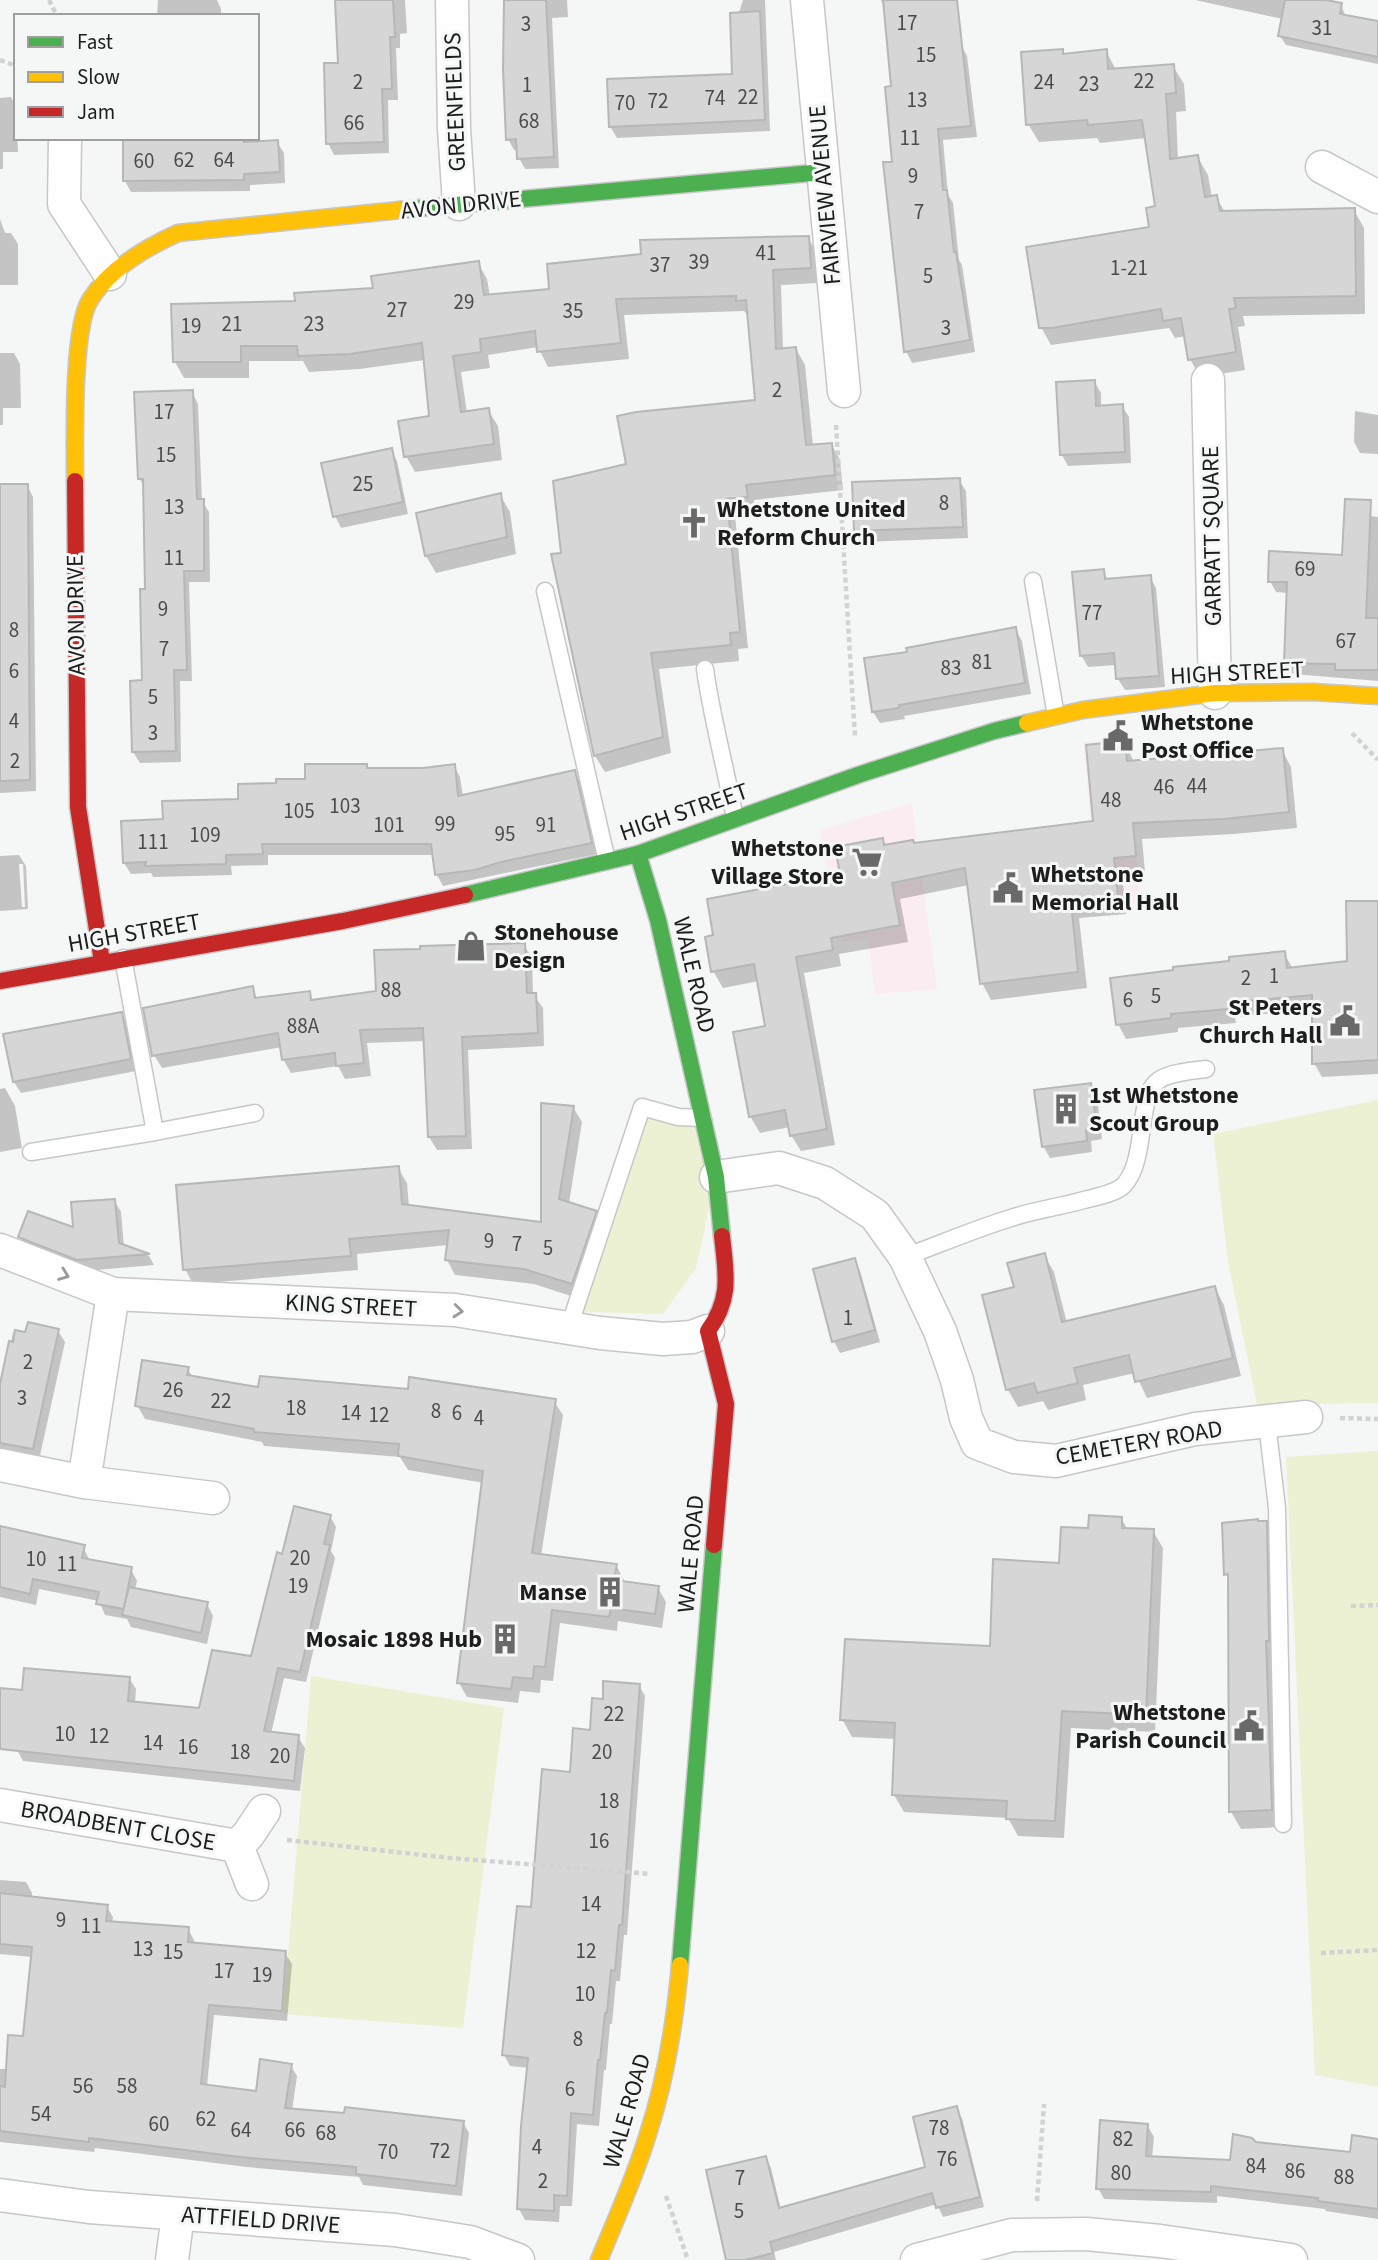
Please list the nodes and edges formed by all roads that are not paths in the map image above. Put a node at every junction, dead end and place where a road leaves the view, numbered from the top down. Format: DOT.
graph roads {
  1 [pos="453,0"];
  2 [pos="807,0"];
  3 [pos="65,140"];
  4 [pos="1322,167"];
  5 [pos="823,172"];
  6 [pos="1378,197"];
  7 [pos="459,204"];
  8 [pos="110,274"];
  9 [pos="1208,380"];
  10 [pos="844,391"];
  11 [pos="1033,581"];
  12 [pos="545,591"];
  13 [pos="705,669"];
  14 [pos="1215,692"];
  15 [pos="1378,696"];
  16 [pos="1056,716"];
  17 [pos="735,818"];
  18 [pos="638,854"];
  19 [pos="607,861"];
  20 [pos="123,958"];
  21 [pos="102,962"];
  22 [pos="0,981"];
  23 [pos="1206,1069"];
  24 [pos="255,1113"];
  25 [pos="703,1118"];
  26 [pos="155,1132"];
  27 [pos="31,1152"];
  28 [pos="716,1177"];
  29 [pos="0,1250"];
  30 [pos="905,1257"];
  31 [pos="113,1294"];
  32 [pos="569,1328"];
  33 [pos="708,1331"];
  34 [pos="1306,1417"];
  35 [pos="1267,1423"];
  36 [pos="0,1465"];
  37 [pos="84,1482"];
  38 [pos="213,1498"];
  39 [pos="0,1805"];
  40 [pos="1283,1824"];
  41 [pos="251,1884"];
  42 [pos="0,2195"];
  43 [pos="178,2214"];
  44 [pos="172,2260"];
  45 [pos="518,2260"];
  46 [pos="599,2260"];
  47 [pos="917,2260"];
  48 [pos="1291,2260"];
  1 -- 7 [label="street, GREENFIELDS"];
  2 -- 5 [label="street, FAIRVIEW AVENUE"];
  3 -- 8 [label="street"];
  4 -- 6 [label="street"];
  5 -- 7 [label="street, AVON DRIVE"];
  5 -- 10 [label="street, FAIRVIEW AVENUE"];
  7 -- 8 [label="street, AVON DRIVE"];
  8 -- 21 [label="street, AVON DRIVE"];
  9 -- 14 [label="street, GARRATT SQUARE"];
  11 -- 16 [label="lane"];
  12 -- 19 [label="lane"];
  13 -- 17 [label="lane"];
  14 -- 15 [label="street, HIGH STREET"];
  14 -- 16 [label="street, HIGH STREET"];
  16 -- 17 [label="street, HIGH STREET"];
  17 -- 18 [label="street, HIGH STREET"];
  18 -- 19 [label="street, HIGH STREET"];
  18 -- 25 [label="street, WALE ROAD"];
  19 -- 20 [label="street, HIGH STREET"];
  20 -- 21 [label="street, HIGH STREET"];
  20 -- 26 [label="lane"];
  21 -- 22 [label="street, HIGH STREET"];
  23 -- 30 [label="lane"];
  24 -- 26 [label="lane"];
  25 -- 28 [label="street, WALE ROAD"];
  25 -- 32 [label="lane"];
  26 -- 27 [label="lane"];
  28 -- 30 [label="street, CEMETERY ROAD"];
  28 -- 33 [label="street, WALE ROAD"];
  29 -- 31 [label="street, KING STREET, one-way"];
  30 -- 35 [label="street, CEMETERY ROAD"];
  31 -- 32 [label="street, KING STREET, one-way"];
  31 -- 37 [label="street"];
  32 -- 33 [label="street, KING STREET"];
  33 -- 46 [label="street, WALE ROAD"];
  34 -- 35 [label="street, CEMETERY ROAD"];
  35 -- 40 [label="lane"];
  36 -- 37 [label="street"];
  37 -- 38 [label="street"];
  39 -- 41 [label="street, BROADBENT CLOSE"];
  42 -- 43 [label="street, ATTFIELD DRIVE"];
  43 -- 44 [label="street"];
  43 -- 45 [label="street, ATTFIELD DRIVE"];
  47 -- 48 [label="street"];
}
